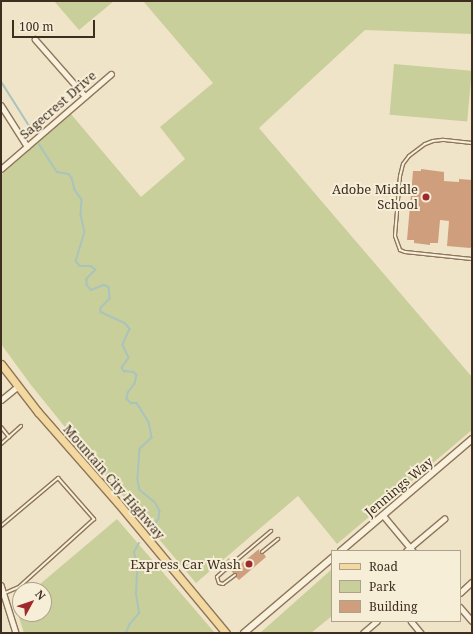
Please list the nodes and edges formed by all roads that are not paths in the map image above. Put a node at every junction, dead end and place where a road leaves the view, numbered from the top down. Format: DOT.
graph roads {
  1 [pos="35,39"];
  2 [pos="111,74"];
  3 [pos="85,96"];
  4 [pos="1,105"];
  5 [pos="472,143"];
  6 [pos="27,146"];
  7 [pos="1,168"];
  8 [pos="472,259"];
  9 [pos="1,364"];
  10 [pos="18,386"];
  11 [pos="1,400"];
  12 [pos="21,426"];
  13 [pos="1,427"];
  14 [pos="9,436"];
  15 [pos="472,439"];
  16 [pos="1,444"];
  17 [pos="383,515"];
  18 [pos="444,519"];
  19 [pos="1,526"];
  20 [pos="271,531"];
  21 [pos="278,539"];
  22 [pos="341,550"];
  23 [pos="410,550"];
  24 [pos="262,552"];
  25 [pos="331,559"];
  26 [pos="233,563"];
  27 [pos="228,567"];
  28 [pos="235,575"];
  29 [pos="472,582"];
  30 [pos="1,585"];
  31 [pos="461,592"];
  32 [pos="4,594"];
  33 [pos="461,608"];
  34 [pos="472,621"];
  35 [pos="376,622"];
  36 [pos="412,622"];
  37 [pos="16,633"];
  38 [pos="226,633"];
  39 [pos="244,633"];
  40 [pos="363,633"];
  41 [pos="421,633"];
  1 -- 3 [label="street"];
  2 -- 3 [label="street, Sagecrest Drive"];
  3 -- 6 [label="street, Sagecrest Drive"];
  4 -- 6 [label="street"];
  5 -- 8 [label="lane"];
  6 -- 7 [label="street, Sagecrest Drive"];
  9 -- 10 [label="main road, Mountain City Highway"];
  10 -- 11 [label="street"];
  10 -- 38 [label="main road, Mountain City Highway"];
  12 -- 14 [label="lane"];
  13 -- 14 [label="lane"];
  14 -- 16 [label="lane"];
  15 -- 17 [label="street, Jennings Way"];
  17 -- 22 [label="street, Jennings Way"];
  17 -- 23 [label="street"];
  18 -- 23 [label="street"];
  19 -- 32 [label="lane"];
  20 -- 26 [label="lane"];
  21 -- 24 [label="lane"];
  25 -- 39 [label="street"];
  27 -- 28 [label="lane"];
  29 -- 31 [label="street"];
  30 -- 32 [label="street"];
  32 -- 37 [label="street"];
  33 -- 34 [label="street"];
  35 -- 40 [label="street"];
  36 -- 41 [label="street"];
}
